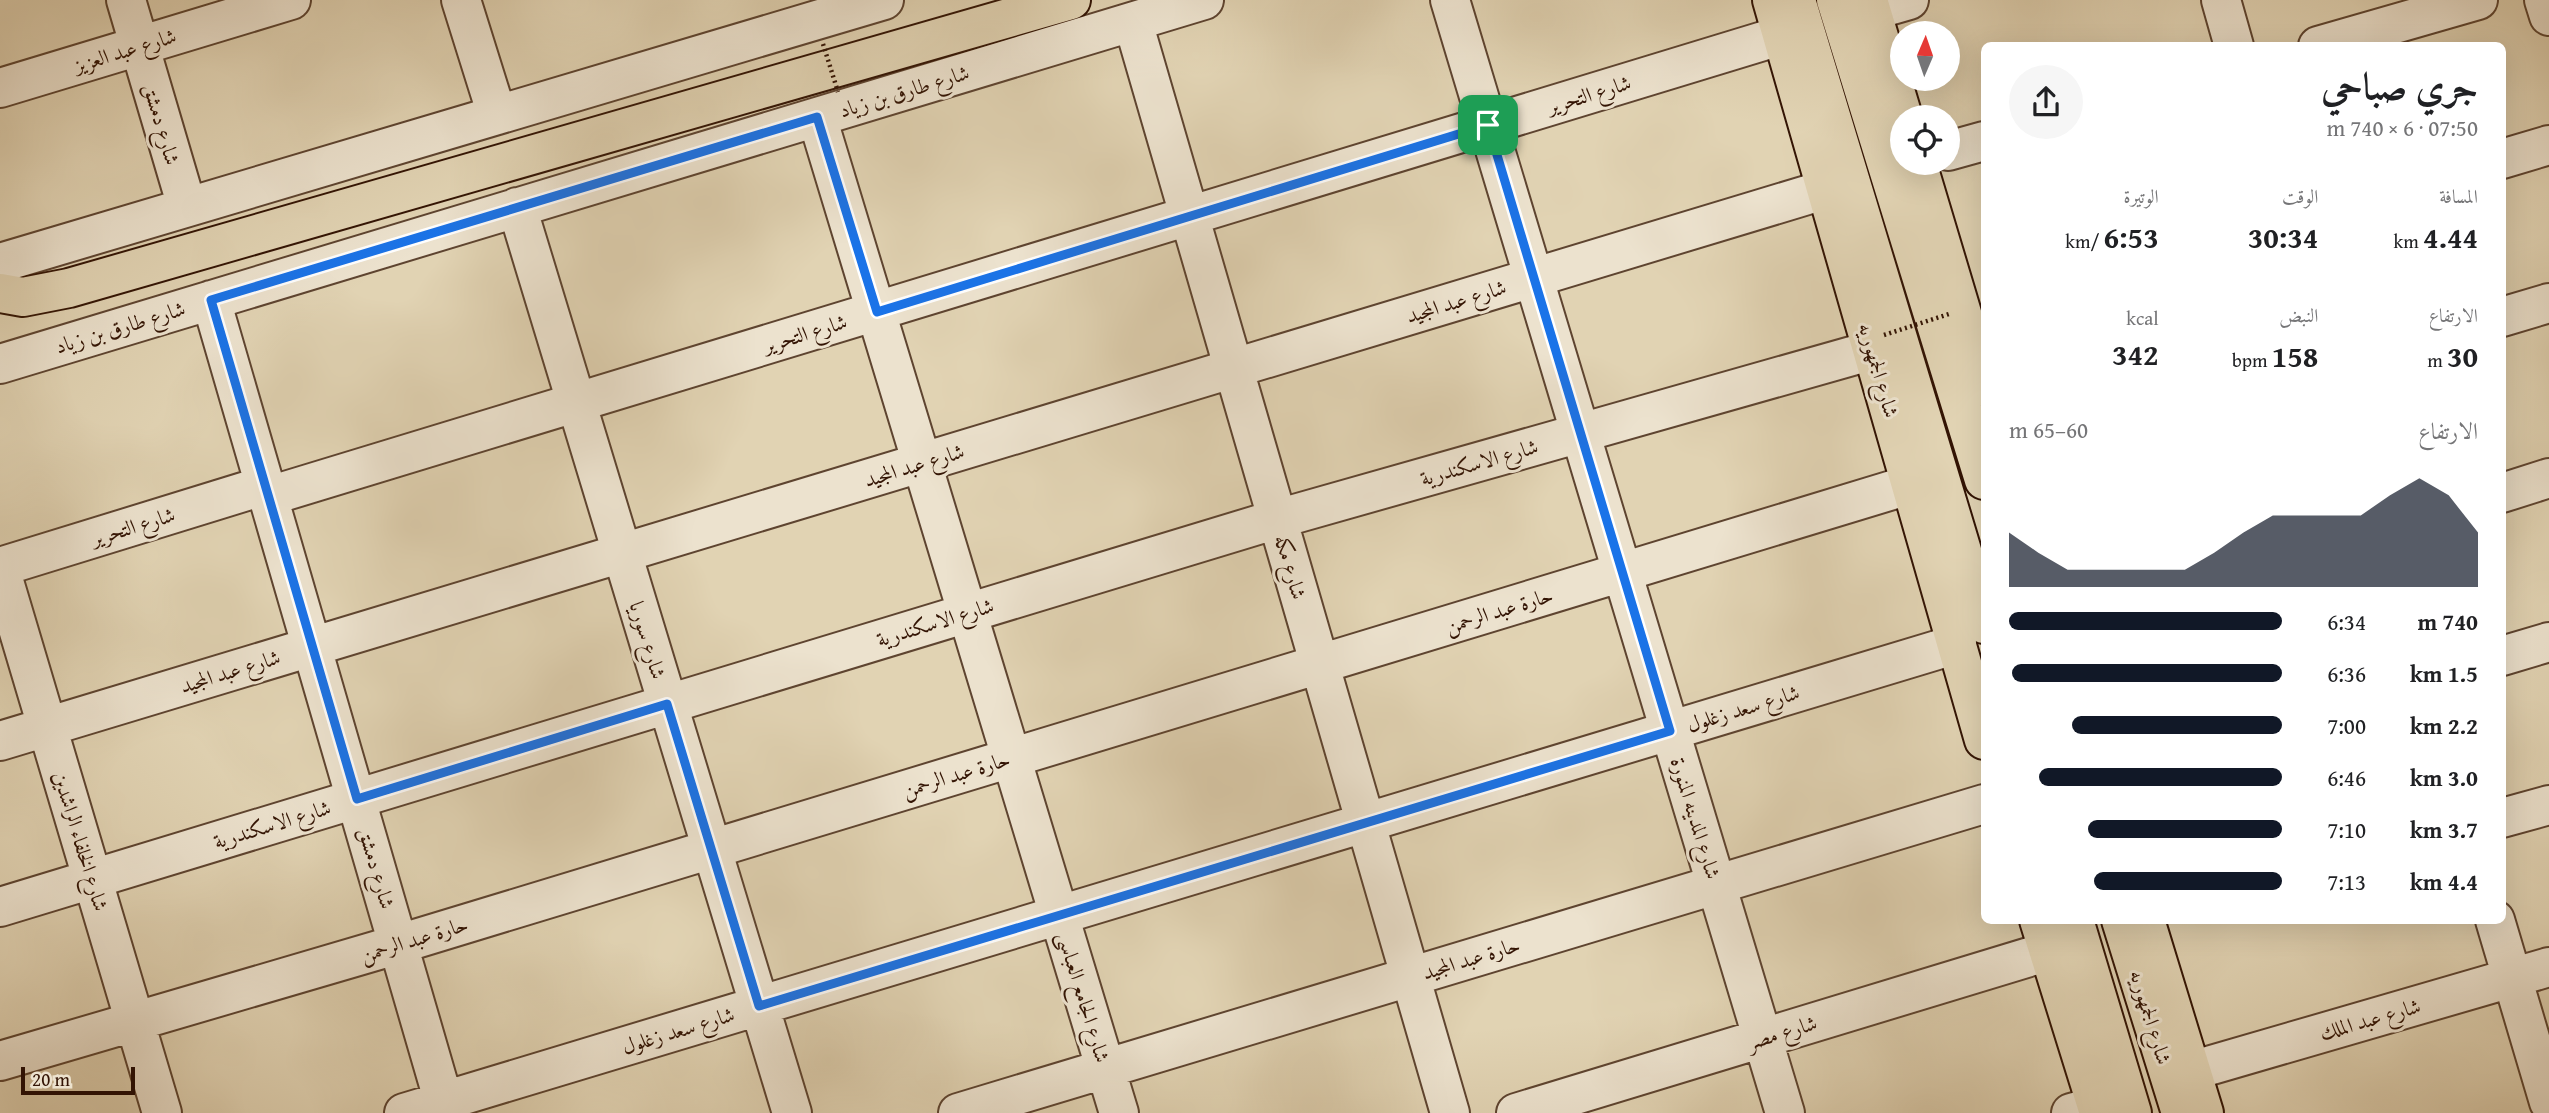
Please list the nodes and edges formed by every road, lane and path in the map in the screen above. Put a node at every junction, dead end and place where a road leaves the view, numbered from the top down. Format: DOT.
graph roads {
  1 [pos="126,0"];
  2 [pos="291,0"];
  3 [pos="461,0"];
  4 [pos="884,0"];
  5 [pos="1071,0"];
  6 [pos="1204,0"];
  7 [pos="1450,0"];
  8 [pos="1796,0"];
  9 [pos="1909,0"];
  10 [pos="2221,0"];
  11 [pos="2478,0"];
  12 [pos="2544,0"];
  13 [pos="1858,4"];
  14 [pos="2549,16"];
  15 [pos="1778,17"];
  16 [pos="1133,22"];
  17 [pos="803,23"];
  18 [pos="2233,42"];
  19 [pos="2332,42"];
  20 [pos="139,46"];
  21 [pos="0,88"];
  22 [pos="828,104"];
  23 [pos="1898,105"];
  24 [pos="497,115"];
  25 [pos="1488,125"];
  26 [pos="1981,142"];
  27 [pos="2549,145"];
  28 [pos="1960,148"];
  29 [pos="2506,158"];
  30 [pos="1921,175"];
  31 [pos="1827,189"];
  32 [pos="187,207"];
  33 [pos="517,207"];
  34 [pos="1190,216"];
  35 [pos="0,263"];
  36 [pos="1534,278"];
  37 [pos="0,293"];
  38 [pos="211,300"];
  39 [pos="2549,303"];
  40 [pos="877,312"];
  41 [pos="2506,316"];
  42 [pos="1966,317"];
  43 [pos="1879,342"];
  44 [pos="0,363"];
  45 [pos="1233,368"];
  46 [pos="1981,375"];
  47 [pos="576,403"];
  48 [pos="1581,433"];
  49 [pos="922,462"];
  50 [pos="1981,469"];
  51 [pos="2549,478"];
  52 [pos="1912,484"];
  53 [pos="268,491"];
  54 [pos="2506,491"];
  55 [pos="1277,519"];
  56 [pos="622,553"];
  57 [pos="0,567"];
  58 [pos="1622,572"];
  59 [pos="967,612"];
  60 [pos="1971,634"];
  61 [pos="2549,642"];
  62 [pos="313,646"];
  63 [pos="2506,655"];
  64 [pos="1319,664"];
  65 [pos="667,704"];
  66 [pos="1981,716"];
  67 [pos="47,726"];
  68 [pos="1670,731"];
  69 [pos="0,741"];
  70 [pos="1012,757"];
  71 [pos="357,799"];
  72 [pos="1981,805"];
  73 [pos="2549,805"];
  74 [pos="2506,817"];
  75 [pos="1365,823"];
  76 [pos="710,849"];
  77 [pos="93,878"];
  78 [pos="1716,884"];
  79 [pos="0,906"];
  80 [pos="1059,915"];
  81 [pos="2075,924"];
  82 [pos="2122,924"];
  83 [pos="2147,924"];
  84 [pos="2496,924"];
  85 [pos="2044,936"];
  86 [pos="399,944"];
  87 [pos="2549,967"];
  88 [pos="1410,977"];
  89 [pos="2512,978"];
  90 [pos="759,1006"];
  91 [pos="135,1021"];
  92 [pos="1763,1038"];
  93 [pos="0,1061"];
  94 [pos="1106,1069"];
  95 [pos="2191,1071"];
  96 [pos="2549,1102"];
  97 [pos="446,1107"];
  98 [pos="2099,1111"];
  99 [pos="162,1113"];
  100 [pos="404,1113"];
  101 [pos="792,1113"];
  102 [pos="958,1113"];
  103 [pos="1119,1113"];
  104 [pos="1450,1113"];
  105 [pos="1516,1113"];
  106 [pos="1785,1113"];
  107 [pos="2181,1113"];
  108 [pos="2204,1113"];
  1 -- 20 [label="street, شارع دمشق"];
  2 -- 20 [label="street, شارع عبد العزيز"];
  3 -- 24 [label="street"];
  4 -- 17 [label="street"];
  5 -- 37 [label="main road"];
  6 -- 16 [label="street, شارع طارق بن زياد"];
  7 -- 25 [label="street, شارع المدينه المنورة"];
  8 -- 60 [label="main road, شارع الجمهوريه"];
  9 -- 13 [label="street"];
  10 -- 18 [label="street"];
  11 -- 19 [label="street"];
  12 -- 14 [label="street"];
  13 -- 23 [label="main road"];
  13 -- 50 [label="main road"];
  15 -- 25 [label="street, شارع التحرير"];
  15 -- 31 [label="main road, شارع الجمهوريه"];
  16 -- 22 [label="street, شارع طارق بن زياد"];
  16 -- 34 [label="street, شارع مكه"];
  17 -- 22 [label="path, bridge"];
  17 -- 24 [label="street"];
  20 -- 21 [label="street, شارع عبد العزيز"];
  20 -- 32 [label="street, شارع دمشق"];
  22 -- 33 [label="street, شارع طارق بن زياد"];
  22 -- 40 [label="street, شارع الجامع العباسى"];
  24 -- 32 [label="street"];
  25 -- 34 [label="street, شارع التحرير"];
  25 -- 36 [label="street, شارع المدينه المنورة"];
  26 -- 28 [label="street"];
  27 -- 29 [label="street"];
  30 -- 42 [label="main road"];
  31 -- 36 [label="street, شارع عبد المجيد"];
  31 -- 43 [label="main road, شارع الجمهوريه"];
  32 -- 35 [label="street"];
  33 -- 38 [label="street, شارع طارق بن زياد"];
  33 -- 47 [label="street, شارع سوريا"];
  34 -- 40 [label="street, شارع التحرير"];
  34 -- 45 [label="street, شارع مكه"];
  36 -- 45 [label="street, شارع عبد المجيد"];
  36 -- 48 [label="street, شارع المدينه المنورة"];
  38 -- 44 [label="street, شارع طارق بن زياد"];
  38 -- 53 [label="street, شارع دمشق"];
  39 -- 41 [label="street"];
  40 -- 47 [label="street, شارع التحرير"];
  40 -- 49 [label="street, شارع الجامع العباسى"];
  42 -- 43 [label="path, bridge"];
  42 -- 46 [label="main road"];
  43 -- 48 [label="street, شارع الاسكندرية"];
  43 -- 52 [label="main road, شارع الجمهوريه"];
  45 -- 49 [label="street, شارع عبد المجيد"];
  45 -- 55 [label="street, شارع مكه"];
  47 -- 53 [label="street, شارع التحرير"];
  47 -- 56 [label="street, شارع سوريا"];
  48 -- 55 [label="street, شارع الاسكندرية"];
  48 -- 58 [label="street, شارع المدينه المنورة"];
  49 -- 56 [label="street, شارع عبد المجيد"];
  49 -- 59 [label="street, شارع الجامع العباسى"];
  51 -- 54 [label="street"];
  52 -- 58 [label="street, حارة عبد الرحمن"];
  52 -- 60 [label="main road, شارع الجمهوريه"];
  53 -- 57 [label="street, شارع التحرير"];
  53 -- 62 [label="street, شارع دمشق"];
  55 -- 59 [label="street, شارع الاسكندرية"];
  55 -- 64 [label="street, شارع مكه"];
  56 -- 62 [label="street, شارع عبد المجيد"];
  56 -- 65 [label="street, شارع سوريا"];
  57 -- 67 [label="street, شارع الخلفاء الراشدين"];
  58 -- 64 [label="street, حارة عبد الرحمن"];
  58 -- 68 [label="street, شارع المدينه المنورة"];
  59 -- 65 [label="street, شارع الاسكندرية"];
  59 -- 70 [label="street, شارع الجامع العباسى"];
  60 -- 66 [label="main road, شارع الجمهوريه"];
  60 -- 68 [label="street, شارع سعد زغلول"];
  61 -- 63 [label="street"];
  62 -- 67 [label="street, شارع عبد المجيد"];
  62 -- 71 [label="street, شارع دمشق"];
  64 -- 70 [label="street, حارة عبد الرحمن"];
  64 -- 75 [label="street, شارع مكه"];
  65 -- 71 [label="street, شارع الاسكندرية"];
  65 -- 76 [label="street, شارع سوريا"];
  67 -- 69 [label="street, شارع عبد المجيد"];
  67 -- 77 [label="street, شارع الخلفاء الراشدين"];
  68 -- 75 [label="street, شارع سعد زغلول"];
  68 -- 78 [label="street, شارع المدينه المنورة"];
  70 -- 76 [label="street, حارة عبد الرحمن"];
  70 -- 80 [label="street, شارع الجامع العباسى"];
  71 -- 77 [label="street, شارع الاسكندرية"];
  71 -- 86 [label="street, شارع دمشق"];
  72 -- 78 [label="street, حارة عبد المجيد"];
  73 -- 74 [label="street"];
  75 -- 80 [label="street, شارع سعد زغلول"];
  75 -- 88 [label="street, شارع مكه"];
  76 -- 86 [label="street, حارة عبد الرحمن"];
  76 -- 90 [label="street, شارع سوريا"];
  77 -- 79 [label="street, شارع الاسكندرية"];
  77 -- 91 [label="street, شارع الخلفاء الراشدين"];
  78 -- 88 [label="street, حارة عبد المجيد"];
  78 -- 92 [label="street, شارع المدينه المنورة"];
  80 -- 90 [label="street, شارع سعد زغلول"];
  80 -- 94 [label="street, شارع الجامع العباسى"];
  81 -- 98 [label="main road"];
  82 -- 107 [label="main road, شارع الجمهوريه"];
  83 -- 95 [label="main road, شارع الجمهوريه"];
  84 -- 89 [label="street"];
  85 -- 92 [label="street, شارع مصر"];
  85 -- 98 [label="main road"];
  86 -- 91 [label="street, حارة عبد الرحمن"];
  86 -- 97 [label="street, شارع دمشق"];
  87 -- 89 [label="street, شارع عبد الملك"];
  88 -- 94 [label="street, حارة عبد المجيد"];
  88 -- 104 [label="street, شارع مكه"];
  89 -- 95 [label="street, شارع عبد الملك"];
  89 -- 96 [label="street"];
  90 -- 97 [label="street, شارع سعد زغلول"];
  90 -- 101 [label="street, شارع سوريا"];
  91 -- 93 [label="street, حارة عبد الرحمن"];
  91 -- 99 [label="street, شارع الخلفاء الراشدين"];
  92 -- 105 [label="street, شارع مصر"];
  92 -- 106 [label="street, شارع المدينه المنورة"];
  94 -- 102 [label="street, حارة عبد المجيد"];
  94 -- 103 [label="street, شارع الجامع العباسى"];
  95 -- 108 [label="main road, شارع الجمهوريه"];
  97 -- 100 [label="street, شارع سعد زغلول"];
}
